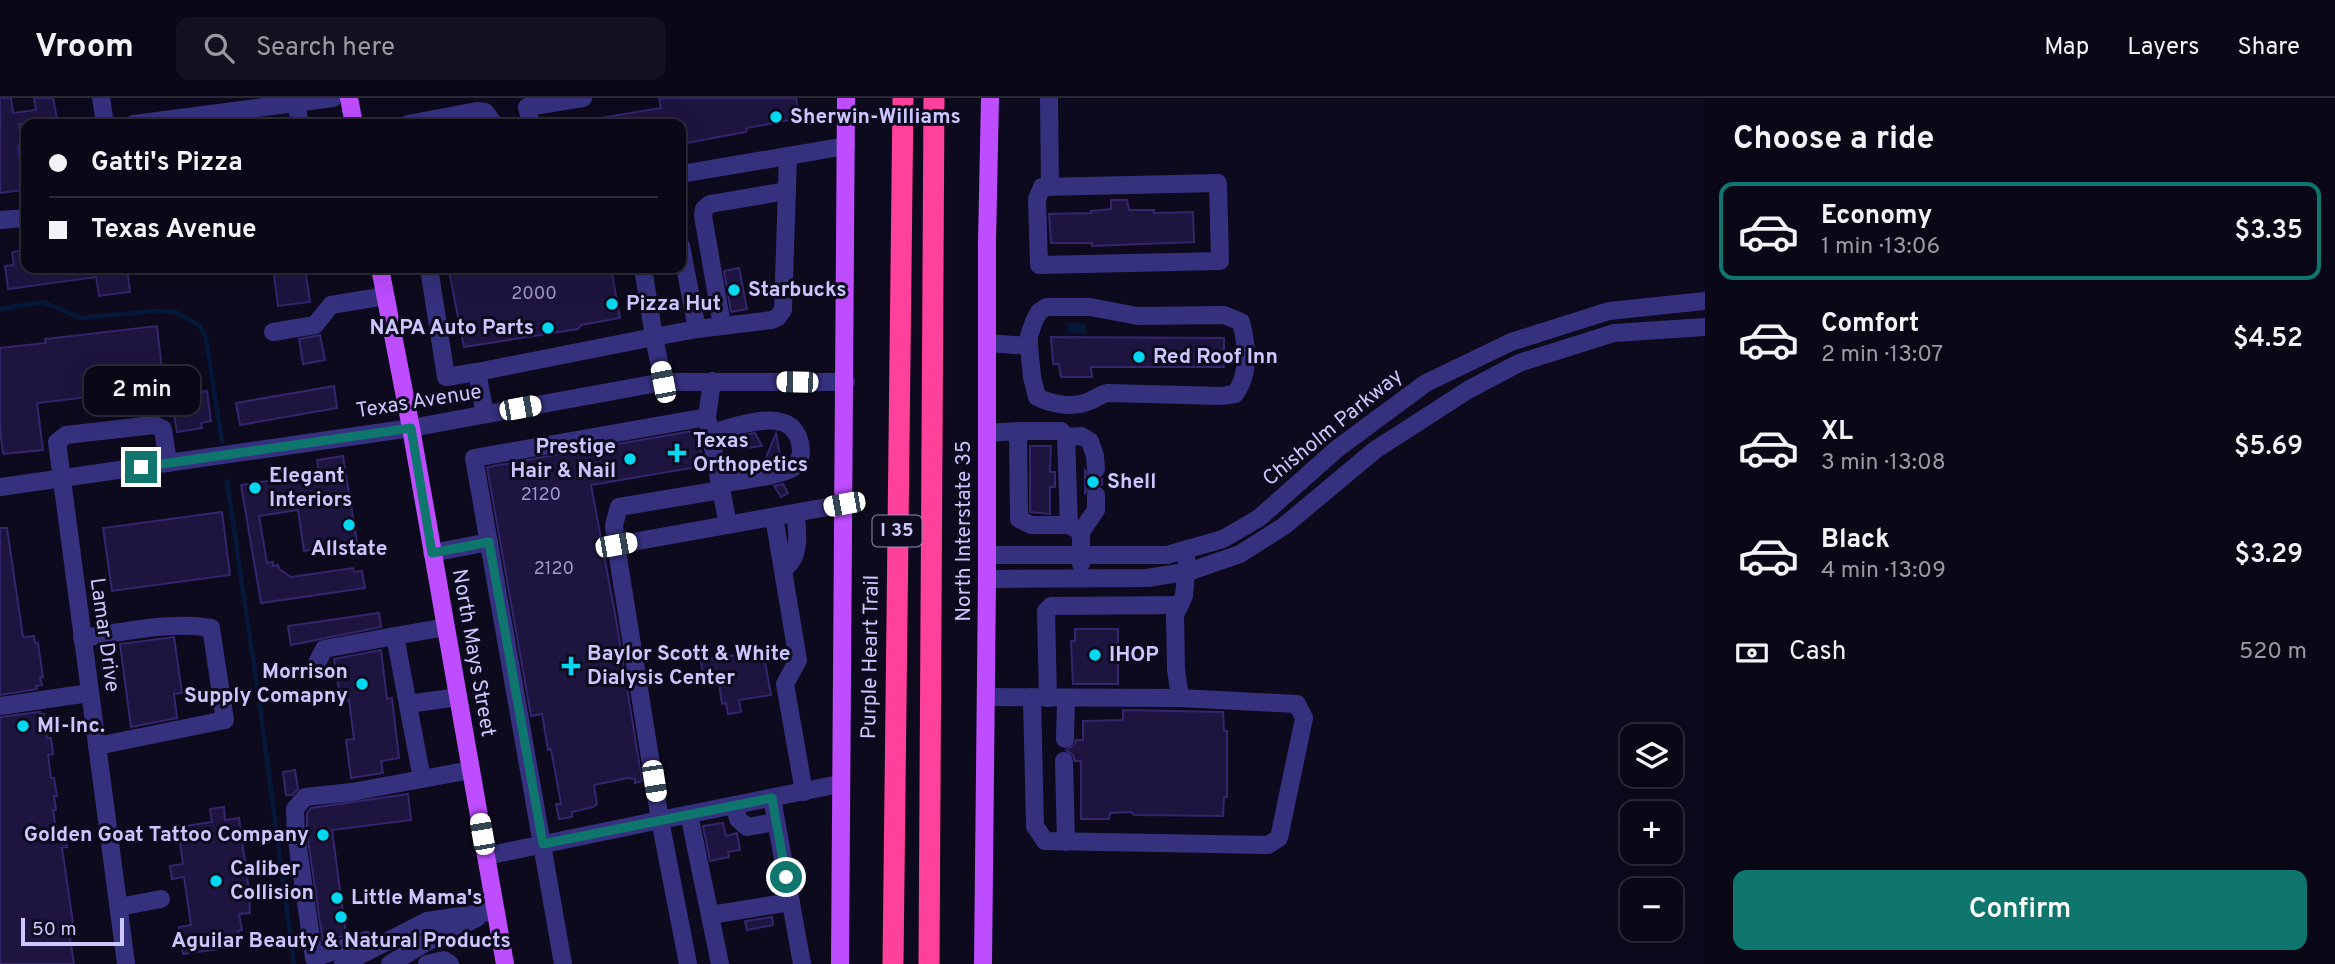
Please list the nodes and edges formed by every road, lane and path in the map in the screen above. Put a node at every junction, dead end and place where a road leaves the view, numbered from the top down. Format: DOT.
graph roads {
  1 [pos="101,98"];
  2 [pos="333,98"];
  3 [pos="349,98"];
  4 [pos="583,98"];
  5 [pos="846,98"];
  6 [pos="903,98"];
  7 [pos="934,98"];
  8 [pos="990,98"];
  9 [pos="1049,98"];
  10 [pos="296,103"];
  11 [pos="104,119"];
  12 [pos="173,119"];
  13 [pos="299,119"];
  14 [pos="353,119"];
  15 [pos="435,119"];
  16 [pos="490,119"];
  17 [pos="530,119"];
  18 [pos="846,146"];
  19 [pos="788,156"];
  20 [pos="686,173"];
  21 [pos="1050,187"];
  22 [pos="787,191"];
  23 [pos="21,218"];
  24 [pos="0,220"];
  25 [pos="686,272"];
  26 [pos="381,273"];
  27 [pos="430,273"];
  28 [pos="644,273"];
  29 [pos="385,296"];
  30 [pos="1705,301"];
  31 [pos="722,325"];
  32 [pos="1705,327"];
  33 [pos="697,330"];
  34 [pos="273,331"];
  35 [pos="654,337"];
  36 [pos="987,344"];
  37 [pos="1029,346"];
  38 [pos="477,372"];
  39 [pos="712,381"];
  40 [pos="663,382"];
  41 [pos="846,382"];
  42 [pos="485,415"];
  43 [pos="709,425"];
  44 [pos="411,428"];
  45 [pos="1018,431"];
  46 [pos="987,433"];
  47 [pos="1066,437"];
  48 [pos="168,463"];
  49 [pos="1096,470"];
  50 [pos="61,478"];
  51 [pos="0,487"];
  52 [pos="720,487"];
  53 [pos="1096,495"];
  54 [pos="844,504"];
  55 [pos="795,513"];
  56 [pos="774,517"];
  57 [pos="728,525"];
  58 [pos="1075,528"];
  59 [pos="489,542"];
  60 [pos="616,545"];
  61 [pos="1186,550"];
  62 [pos="432,553"];
  63 [pos="987,555"];
  64 [pos="1081,555"];
  65 [pos="784,569"];
  66 [pos="1187,571"];
  67 [pos="1081,578"];
  68 [pos="988,579"];
  69 [pos="1180,605"];
  70 [pos="446,627"];
  71 [pos="395,636"];
  72 [pos="82,638"];
  73 [pos="314,669"];
  74 [pos="89,693"];
  75 [pos="458,697"];
  76 [pos="986,697"];
  77 [pos="1049,698"];
  78 [pos="1180,698"];
  79 [pos="408,704"];
  80 [pos="0,706"];
  81 [pos="1065,740"];
  82 [pos="97,746"];
  83 [pos="1064,761"];
  84 [pos="471,770"];
  85 [pos="422,779"];
  86 [pos="839,785"];
  87 [pos="804,792"];
  88 [pos="772,798"];
  89 [pos="736,806"];
  90 [pos="689,814"];
  91 [pos="660,820"];
  92 [pos="776,822"];
  93 [pos="1066,842"];
  94 [pos="543,844"];
  95 [pos="486,856"];
  96 [pos="161,900"];
  97 [pos="791,902"];
  98 [pos="119,907"];
  99 [pos="495,911"];
  100 [pos="710,915"];
  101 [pos="368,952"];
  102 [pos="127,964"];
  103 [pos="343,964"];
  104 [pos="390,964"];
  105 [pos="427,964"];
  106 [pos="450,964"];
  107 [pos="505,964"];
  108 [pos="564,964"];
  109 [pos="688,964"];
  110 [pos="720,964"];
  111 [pos="802,964"];
  112 [pos="840,964"];
  113 [pos="894,964"];
  114 [pos="929,964"];
  115 [pos="983,964"];
  1 -- 11 [label="street"];
  2 -- 10 [label="street"];
  3 -- 14 [label="main road"];
  4 -- 17 [label="street"];
  5 -- 18 [label="main road"];
  6 -- 113 [label="highway, Purple Heart Trail / I 35"];
  7 -- 114 [label="highway, I 35"];
  8 -- 36 [label="main road, North Interstate 35"];
  9 -- 21 [label="street"];
  10 -- 12 [label="street"];
  10 -- 13 [label="street"];
  15 -- 16 [label="street"];
  18 -- 19 [label="street"];
  18 -- 41 [label="main road"];
  19 -- 20 [label="street"];
  19 -- 22 [label="street"];
  21 -- 21 [label="street"];
  22 -- 31 [label="street"];
  22 -- 31 [label="street"];
  23 -- 24 [label="street"];
  25 -- 33 [label="street"];
  26 -- 29 [label="main road, North Mays Street"];
  27 -- 38 [label="street"];
  28 -- 35 [label="street"];
  29 -- 34 [label="street"];
  29 -- 44 [label="main road, North Mays Street"];
  30 -- 61 [label="street, Chisholm Parkway"];
  31 -- 33 [label="street"];
  32 -- 66 [label="street, Chisholm Parkway"];
  33 -- 35 [label="street"];
  35 -- 38 [label="street"];
  35 -- 40 [label="street"];
  36 -- 37 [label="street"];
  36 -- 46 [label="main road, North Interstate 35"];
  37 -- 37 [label="street"];
  38 -- 42 [label="street"];
  39 -- 40 [label="street, Texas Avenue"];
  39 -- 41 [label="street, Texas Avenue"];
  39 -- 43 [label="street"];
  40 -- 42 [label="street, Texas Avenue"];
  41 -- 54 [label="main road"];
  42 -- 44 [label="street, Texas Avenue"];
  43 -- 52 [label="street"];
  43 -- 52 [label="street"];
  43 -- 59 [label="street"];
  44 -- 48 [label="street, Texas Avenue"];
  44 -- 62 [label="main road, North Mays Street"];
  45 -- 46 [label="street"];
  45 -- 47 [label="street"];
  45 -- 58 [label="street"];
  46 -- 63 [label="main road, North Interstate 35"];
  47 -- 49 [label="street"];
  47 -- 58 [label="street"];
  48 -- 50 [label="street, Texas Avenue"];
  48 -- 50 [label="street, Lamar Drive"];
  50 -- 51 [label="street, Texas Avenue"];
  50 -- 72 [label="street, Lamar Drive"];
  52 -- 57 [label="street"];
  52 -- 60 [label="street"];
  53 -- 58 [label="street"];
  54 -- 55 [label="street"];
  54 -- 86 [label="main road"];
  55 -- 56 [label="street"];
  55 -- 65 [label="street"];
  56 -- 57 [label="street"];
  56 -- 65 [label="street"];
  57 -- 60 [label="street"];
  58 -- 64 [label="street"];
  59 -- 62 [label="street"];
  59 -- 94 [label="street"];
  60 -- 91 [label="street"];
  61 -- 64 [label="street, Chisholm Parkway"];
  61 -- 66 [label="street"];
  62 -- 70 [label="main road, North Mays Street"];
  63 -- 64 [label="street, Chisholm Parkway"];
  63 -- 68 [label="main road, North Interstate 35"];
  64 -- 67 [label="street"];
  65 -- 87 [label="street"];
  66 -- 67 [label="street, Chisholm Parkway"];
  66 -- 69 [label="street"];
  67 -- 68 [label="street, Chisholm Parkway"];
  68 -- 76 [label="main road, North Interstate 35"];
  69 -- 77 [label="street"];
  69 -- 78 [label="street"];
  70 -- 71 [label="street"];
  70 -- 75 [label="main road, North Mays Street"];
  71 -- 73 [label="street"];
  71 -- 79 [label="street"];
  72 -- 74 [label="street, Lamar Drive"];
  72 -- 82 [label="street"];
  74 -- 80 [label="street"];
  74 -- 82 [label="street, Lamar Drive"];
  75 -- 79 [label="street"];
  75 -- 84 [label="main road, North Mays Street"];
  76 -- 77 [label="street"];
  76 -- 115 [label="main road, North Interstate 35"];
  77 -- 78 [label="street"];
  77 -- 81 [label="street"];
  77 -- 93 [label="street"];
  78 -- 93 [label="street"];
  79 -- 85 [label="street"];
  82 -- 98 [label="street, Lamar Drive"];
  83 -- 93 [label="street"];
  84 -- 85 [label="street"];
  84 -- 95 [label="main road, North Mays Street"];
  85 -- 101 [label="street"];
  86 -- 87 [label="street"];
  86 -- 112 [label="main road"];
  87 -- 88 [label="street"];
  88 -- 89 [label="street"];
  88 -- 92 [label="street"];
  89 -- 90 [label="street"];
  89 -- 92 [label="street"];
  90 -- 91 [label="street"];
  90 -- 100 [label="street"];
  91 -- 94 [label="street"];
  91 -- 109 [label="street"];
  92 -- 97 [label="street"];
  94 -- 95 [label="street"];
  94 -- 108 [label="street"];
  95 -- 99 [label="main road, North Mays Street"];
  96 -- 98 [label="street"];
  97 -- 100 [label="street"];
  97 -- 111 [label="street"];
  98 -- 102 [label="street, Lamar Drive"];
  99 -- 101 [label="street"];
  99 -- 104 [label="street"];
  99 -- 107 [label="main road, North Mays Street"];
  100 -- 110 [label="street"];
  101 -- 103 [label="street"];
  105 -- 106 [label="street"];
}
